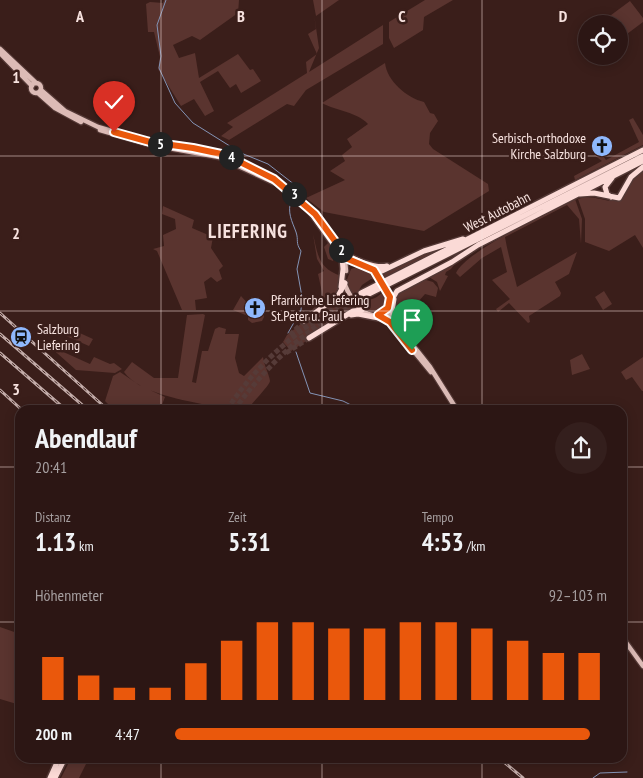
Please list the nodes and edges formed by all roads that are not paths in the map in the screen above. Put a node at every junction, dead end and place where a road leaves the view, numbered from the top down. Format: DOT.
graph roads {
  1 [pos="0,49"];
  2 [pos="0,53"];
  3 [pos="34,84"];
  4 [pos="40,92"];
  5 [pos="643,150"];
  6 [pos="643,156"];
  7 [pos="643,161"];
  8 [pos="643,167"];
  9 [pos="619,173"];
  10 [pos="570,198"];
  11 [pos="611,198"];
  12 [pos="471,238"];
  13 [pos="478,245"];
  14 [pos="420,252"];
  15 [pos="345,257"];
  16 [pos="445,257"];
  17 [pos="359,264"];
  18 [pos="374,270"];
  19 [pos="344,276"];
  20 [pos="422,279"];
  21 [pos="389,305"];
  22 [pos="362,310"];
  23 [pos="378,315"];
  24 [pos="339,319"];
  25 [pos="304,321"];
  26 [pos="392,321"];
  27 [pos="309,338"];
  28 [pos="454,405"];
  29 [pos="627,644"];
  30 [pos="643,666"];
  31 [pos="57,763"];
  32 [pos="62,763"];
  33 [pos="50,778"];
  34 [pos="55,778"];
  1 -- 3 [label="main road"];
  2 -- 3 [label="main road"];
  3 -- 4 [label="main road"];
  3 -- 4 [label="main road"];
  4 -- 15 [label="main road"];
  5 -- 12 [label="highway, West Autobahn"];
  6 -- 16 [label="highway, West Autobahn"];
  7 -- 9 [label="highway"];
  8 -- 11 [label="highway"];
  9 -- 10 [label="highway"];
  9 -- 11 [label="highway"];
  10 -- 11 [label="highway"];
  10 -- 13 [label="highway"];
  12 -- 14 [label="highway"];
  12 -- 16 [label="highway, West Autobahn"];
  13 -- 16 [label="highway"];
  13 -- 20 [label="highway"];
  14 -- 15 [label="highway"];
  14 -- 18 [label="highway"];
  15 -- 17 [label="main road"];
  15 -- 19 [label="highway"];
  17 -- 18 [label="main road"];
  17 -- 19 [label="main road"];
  18 -- 21 [label="main road, bridge"];
  19 -- 22 [label="main road"];
  19 -- 25 [label="highway"];
  20 -- 21 [label="highway"];
  20 -- 26 [label="highway"];
  21 -- 23 [label="main road"];
  21 -- 26 [label="main road"];
  22 -- 23 [label="main road"];
  22 -- 24 [label="highway"];
  23 -- 26 [label="main road"];
  24 -- 26 [label="highway"];
  24 -- 27 [label="highway"];
  26 -- 28 [label="main road"];
  29 -- 30 [label="main road"];
  31 -- 33 [label="highway"];
  32 -- 34 [label="highway"];
}
